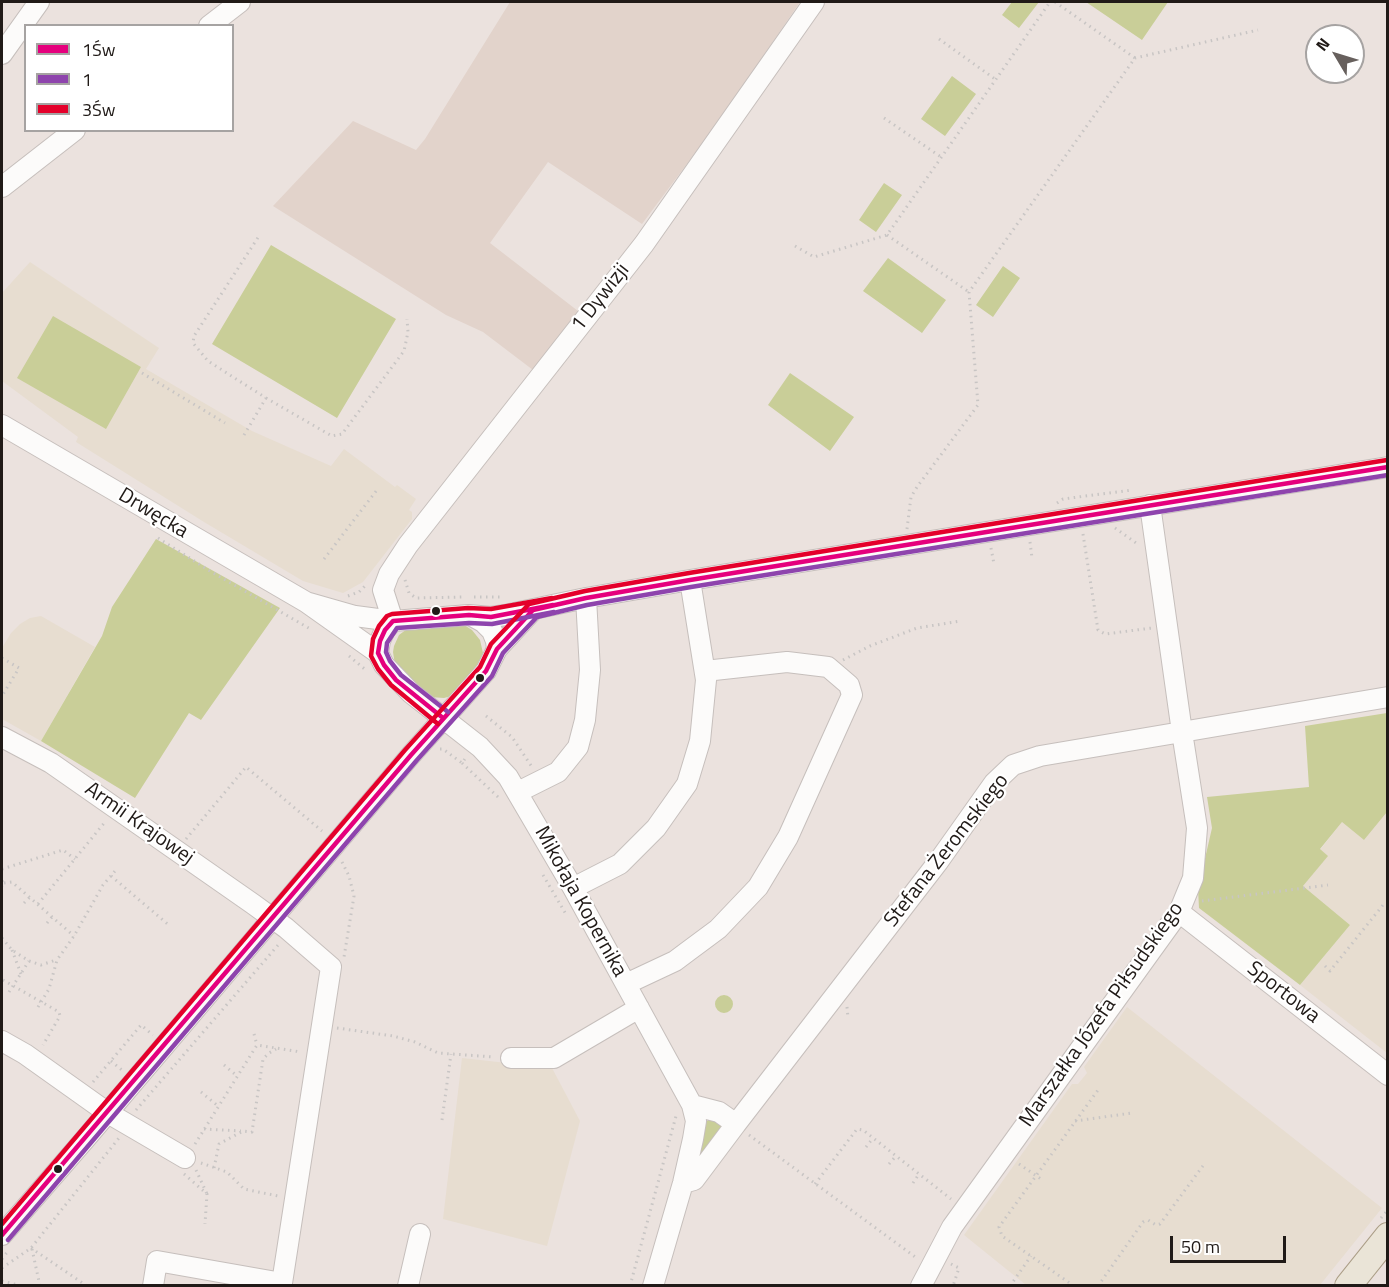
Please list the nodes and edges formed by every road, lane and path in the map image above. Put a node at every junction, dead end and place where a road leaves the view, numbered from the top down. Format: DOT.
graph roads {
  1 [pos="39,2"];
  2 [pos="240,2"];
  3 [pos="814,2"];
  4 [pos="1050,2"];
  5 [pos="1055,2"];
  6 [pos="212,24"];
  7 [pos="1258,30"];
  8 [pos="939,39"];
  9 [pos="2,54"];
  10 [pos="1135,58"];
  11 [pos="995,79"];
  12 [pos="884,118"];
  13 [pos="72,132"];
  14 [pos="941,157"];
  15 [pos="2,187"];
  16 [pos="887,235"];
  17 [pos="259,236"];
  18 [pos="795,246"];
  19 [pos="969,292"];
  20 [pos="407,319"];
  21 [pos="142,373"];
  22 [pos="266,398"];
  23 [pos="225,423"];
  24 [pos="2,425"];
  25 [pos="244,435"];
  26 [pos="1388,467"];
  27 [pos="377,490"];
  28 [pos="1144,499"];
  29 [pos="1052,507"];
  30 [pos="1108,524"];
  31 [pos="1082,528"];
  32 [pos="907,531"];
  33 [pos="156,536"];
  34 [pos="1029,537"];
  35 [pos="990,543"];
  36 [pos="1140,546"];
  37 [pos="229,558"];
  38 [pos="1032,558"];
  39 [pos="324,559"];
  40 [pos="994,564"];
  41 [pos="218,576"];
  42 [pos="690,580"];
  43 [pos="386,582"];
  44 [pos="342,597"];
  45 [pos="503,597"];
  46 [pos="586,598"];
  47 [pos="306,602"];
  48 [pos="533,610"];
  49 [pos="469,615"];
  50 [pos="355,616"];
  51 [pos="393,621"];
  52 [pos="961,621"];
  53 [pos="1160,627"];
  54 [pos="322,635"];
  55 [pos="341,648"];
  56 [pos="497,649"];
  57 [pos="378,653"];
  58 [pos="2,658"];
  59 [pos="828,667"];
  60 [pos="705,671"];
  61 [pos="368,672"];
  62 [pos="2,696"];
  63 [pos="1388,697"];
  64 [pos="486,716"];
  65 [pos="443,718"];
  66 [pos="1182,732"];
  67 [pos="2,736"];
  68 [pos="476,744"];
  69 [pos="436,749"];
  70 [pos="536,774"];
  71 [pos="518,792"];
  72 [pos="108,819"];
  73 [pos="322,831"];
  74 [pos="185,840"];
  75 [pos="75,859"];
  76 [pos="2,869"];
  77 [pos="115,871"];
  78 [pos="111,876"];
  79 [pos="2,884"];
  80 [pos="1328,885"];
  81 [pos="573,888"];
  82 [pos="142,894"];
  83 [pos="30,897"];
  84 [pos="138,898"];
  85 [pos="1197,901"];
  86 [pos="24,903"];
  87 [pos="38,904"];
  88 [pos="1383,905"];
  89 [pos="1179,912"];
  90 [pos="52,916"];
  91 [pos="273,917"];
  92 [pos="46,923"];
  93 [pos="170,926"];
  94 [pos="74,936"];
  95 [pos="2,938"];
  96 [pos="283,939"];
  97 [pos="12,950"];
  98 [pos="57,960"];
  99 [pos="29,961"];
  100 [pos="1325,966"];
  101 [pos="21,974"];
  102 [pos="3,980"];
  103 [pos="626,984"];
  104 [pos="13,985"];
  105 [pos="9,992"];
  106 [pos="42,1001"];
  107 [pos="38,1007"];
  108 [pos="639,1008"];
  109 [pos="322,1026"];
  110 [pos="254,1034"];
  111 [pos="155,1037"];
  112 [pos="2,1041"];
  113 [pos="43,1045"];
  114 [pos="257,1045"];
  115 [pos="278,1048"];
  116 [pos="451,1054"];
  117 [pos="317,1055"];
  118 [pos="511,1058"];
  119 [pos="111,1061"];
  120 [pos="224,1065"];
  121 [pos="125,1073"];
  122 [pos="1388,1075"];
  123 [pos="237,1076"];
  124 [pos="90,1085"];
  125 [pos="1098,1090"];
  126 [pos="201,1092"];
  127 [pos="693,1105"];
  128 [pos="218,1106"];
  129 [pos="1132,1113"];
  130 [pos="442,1120"];
  131 [pos="1075,1121"];
  132 [pos="115,1122"];
  133 [pos="740,1127"];
  134 [pos="204,1129"];
  135 [pos="243,1131"];
  136 [pos="873,1138"];
  137 [pos="866,1147"];
  138 [pos="896,1156"];
  139 [pos="1017,1162"];
  140 [pos="181,1163"];
  141 [pos="1205,1163"];
  142 [pos="889,1164"];
  143 [pos="214,1168"];
  144 [pos="919,1174"];
  145 [pos="1036,1176"];
  146 [pos="1041,1179"];
  147 [pos="683,1183"];
  148 [pos="913,1183"];
  149 [pos="815,1184"];
  150 [pos="295,1199"];
  151 [pos="957,1204"];
  152 [pos="205,1224"];
  153 [pos="420,1234"];
  154 [pos="2,1235"];
  155 [pos="1388,1236"];
  156 [pos="32,1248"];
  157 [pos="1031,1256"];
  158 [pos="946,1261"];
  159 [pos="922,1262"];
  160 [pos="2,1268"];
  161 [pos="2,1281"];
  162 [pos="284,1284"];
  163 [pos="22,1286"];
  164 [pos="40,1286"];
  165 [pos="87,1286"];
  166 [pos="153,1286"];
  167 [pos="408,1286"];
  168 [pos="653,1286"];
  169 [pos="921,1286"];
  170 [pos="954,1286"];
  171 [pos="1010,1286"];
  172 [pos="1074,1286"];
  173 [pos="1098,1286"];
  174 [pos="1348,1286"];
  1 -- 9 [label="street"];
  2 -- 6 [label="street"];
  3 -- 43 [label="street, 1 Dywizji"];
  4 -- 11 [label="path"];
  5 -- 10 [label="path"];
  7 -- 10 [label="path"];
  8 -- 11 [label="path"];
  10 -- 19 [label="path"];
  11 -- 14 [label="path"];
  12 -- 14 [label="path"];
  13 -- 15 [label="street"];
  14 -- 16 [label="path"];
  16 -- 18 [label="path"];
  16 -- 19 [label="path"];
  17 -- 22 [label="path"];
  19 -- 32 [label="path"];
  20 -- 22 [label="path"];
  21 -- 23 [label="path"];
  22 -- 25 [label="path"];
  24 -- 37 [label="street, Drwęcka"];
  26 -- 28 [label="street"];
  27 -- 39 [label="path"];
  28 -- 29 [label="path"];
  28 -- 42 [label="street"];
  28 -- 66 [label="street, Marszałka Józefa Piłsudskiego"];
  30 -- 36 [label="path"];
  31 -- 53 [label="path"];
  33 -- 41 [label="path"];
  34 -- 38 [label="path"];
  35 -- 40 [label="path"];
  37 -- 41 [label="path"];
  37 -- 47 [label="street, Drwęcka"];
  41 -- 54 [label="path"];
  42 -- 46 [label="street"];
  42 -- 60 [label="street"];
  43 -- 44 [label="path"];
  43 -- 45 [label="path"];
  43 -- 50 [label="street, 1 Dywizji"];
  43 -- 51 [label="street"];
  46 -- 48 [label="street"];
  46 -- 71 [label="street"];
  47 -- 50 [label="street, Drwęcka"];
  47 -- 57 [label="street, Drwęcka"];
  48 -- 49 [label="street"];
  48 -- 56 [label="street"];
  49 -- 51 [label="street"];
  49 -- 56 [label="street"];
  50 -- 51 [label="street, Drwęcka"];
  51 -- 57 [label="street"];
  52 -- 59 [label="path"];
  55 -- 61 [label="path"];
  56 -- 65 [label="street"];
  57 -- 65 [label="street"];
  58 -- 62 [label="path"];
  59 -- 60 [label="street"];
  59 -- 103 [label="street"];
  60 -- 81 [label="street"];
  63 -- 66 [label="street, Stefana Żeromskiego"];
  64 -- 70 [label="path"];
  65 -- 68 [label="street, Mikołaja Kopernika"];
  65 -- 91 [label="street"];
  66 -- 89 [label="street, Marszałka Józefa Piłsudskiego"];
  66 -- 133 [label="street, Stefana Żeromskiego"];
  67 -- 91 [label="street, Armii Krajowej"];
  68 -- 69 [label="path"];
  68 -- 71 [label="street, Mikołaja Kopernika"];
  71 -- 81 [label="street, Mikołaja Kopernika"];
  72 -- 75 [label="path"];
  73 -- 74 [label="path"];
  75 -- 76 [label="path"];
  75 -- 87 [label="path"];
  77 -- 78 [label="path"];
  78 -- 84 [label="path"];
  78 -- 94 [label="path"];
  79 -- 83 [label="path"];
  80 -- 85 [label="path"];
  81 -- 103 [label="street, Mikołaja Kopernika"];
  82 -- 84 [label="path"];
  83 -- 86 [label="path"];
  83 -- 87 [label="path"];
  84 -- 93 [label="path"];
  87 -- 90 [label="path"];
  88 -- 100 [label="path"];
  89 -- 122 [label="street, Sportowa"];
  89 -- 169 [label="street, Marszałka Józefa Piłsudskiego"];
  90 -- 92 [label="path"];
  90 -- 94 [label="path"];
  91 -- 109 [label="street, Armii Krajowej"];
  91 -- 132 [label="street"];
  94 -- 98 [label="path"];
  95 -- 97 [label="path"];
  96 -- 132 [label="path"];
  97 -- 99 [label="path"];
  97 -- 101 [label="path"];
  98 -- 99 [label="path"];
  98 -- 106 [label="path"];
  99 -- 101 [label="path"];
  101 -- 104 [label="path"];
  102 -- 104 [label="path"];
  103 -- 108 [label="street, Mikołaja Kopernika"];
  104 -- 105 [label="path"];
  104 -- 106 [label="path"];
  106 -- 107 [label="path"];
  106 -- 113 [label="path"];
  108 -- 118 [label="street"];
  108 -- 127 [label="street, Mikołaja Kopernika"];
  109 -- 116 [label="path"];
  109 -- 117 [label="street"];
  110 -- 114 [label="path"];
  111 -- 119 [label="path"];
  112 -- 132 [label="street"];
  114 -- 115 [label="path"];
  114 -- 123 [label="path"];
  115 -- 117 [label="path"];
  115 -- 135 [label="path"];
  116 -- 118 [label="path"];
  116 -- 130 [label="path"];
  117 -- 150 [label="street"];
  119 -- 121 [label="path"];
  119 -- 124 [label="path"];
  120 -- 123 [label="path"];
  123 -- 128 [label="path"];
  125 -- 131 [label="path"];
  126 -- 128 [label="path"];
  127 -- 133 [label="street"];
  127 -- 147 [label="street, Mikołaja Kopernika"];
  128 -- 134 [label="path"];
  129 -- 131 [label="path"];
  131 -- 145 [label="path"];
  132 -- 140 [label="street"];
  132 -- 154 [label="street"];
  132 -- 156 [label="path"];
  133 -- 147 [label="street"];
  133 -- 149 [label="path"];
  134 -- 135 [label="path"];
  134 -- 140 [label="path"];
  135 -- 143 [label="path"];
  136 -- 137 [label="path"];
  136 -- 138 [label="path"];
  136 -- 149 [label="path"];
  138 -- 142 [label="path"];
  138 -- 144 [label="path"];
  139 -- 145 [label="path"];
  140 -- 143 [label="path"];
  140 -- 152 [label="path"];
  141 -- 173 [label="path"];
  143 -- 150 [label="path"];
  144 -- 148 [label="path"];
  144 -- 151 [label="path"];
  145 -- 146 [label="path"];
  145 -- 157 [label="path"];
  147 -- 168 [label="street, Mikołaja Kopernika"];
  149 -- 159 [label="path"];
  150 -- 162 [label="street"];
  153 -- 167 [label="street"];
  155 -- 174 [label="main road"];
  156 -- 160 [label="path"];
  156 -- 164 [label="path"];
  156 -- 165 [label="path"];
  157 -- 171 [label="path"];
  157 -- 172 [label="path"];
  158 -- 170 [label="path"];
  161 -- 163 [label="path"];
  162 -- 166 [label="street"];
}
